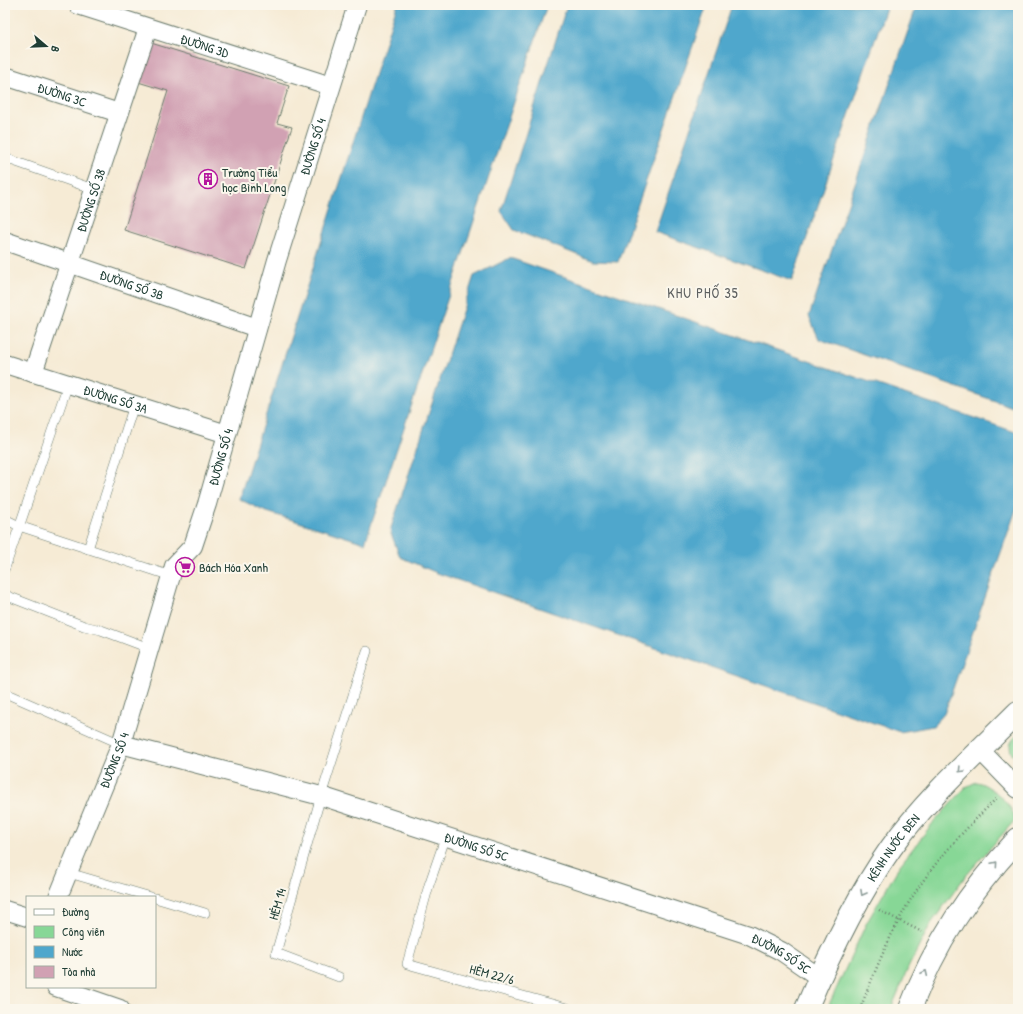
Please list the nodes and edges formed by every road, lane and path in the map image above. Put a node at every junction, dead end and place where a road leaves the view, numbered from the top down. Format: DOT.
graph roads {
  1 [pos="78,5"];
  2 [pos="356,5"];
  3 [pos="148,28"];
  4 [pos="5,76"];
  5 [pos="331,86"];
  6 [pos="119,113"];
  7 [pos="5,158"];
  8 [pos="93,189"];
  9 [pos="5,241"];
  10 [pos="68,264"];
  11 [pos="258,328"];
  12 [pos="5,364"];
  13 [pos="33,373"];
  14 [pos="68,384"];
  15 [pos="134,405"];
  16 [pos="227,434"];
  17 [pos="5,519"];
  18 [pos="19,526"];
  19 [pos="88,549"];
  20 [pos="5,568"];
  21 [pos="171,576"];
  22 [pos="5,595"];
  23 [pos="150,648"];
  24 [pos="367,651"];
  25 [pos="5,693"];
  26 [pos="1018,712"];
  27 [pos="121,744"];
  28 [pos="980,750"];
  29 [pos="1018,788"];
  30 [pos="1001,794"];
  31 [pos="321,796"];
  32 [pos="446,836"];
  33 [pos="1018,839"];
  34 [pos="69,873"];
  35 [pos="58,896"];
  36 [pos="148,896"];
  37 [pos="156,898"];
  38 [pos="872,906"];
  39 [pos="5,910"];
  40 [pos="205,913"];
  41 [pos="26,917"];
  42 [pos="899,920"];
  43 [pos="928,935"];
  44 [pos="339,978"];
  45 [pos="820,978"];
  46 [pos="59,988"];
  47 [pos="120,1009"];
  48 [pos="570,1009"];
  49 [pos="806,1009"];
  50 [pos="860,1009"];
  51 [pos="910,1009"];
  1 -- 3 [label="street, ĐƯỜNG 3D"];
  2 -- 5 [label="street, ĐƯỜNG SỐ 4"];
  3 -- 5 [label="street, ĐƯỜNG 3D"];
  3 -- 6 [label="street, ĐƯỜNG SỐ 38"];
  4 -- 6 [label="street, ĐƯỜNG 3C"];
  5 -- 11 [label="street, ĐƯỜNG SỐ 4"];
  6 -- 8 [label="street, ĐƯỜNG SỐ 38"];
  7 -- 8 [label="lane"];
  8 -- 10 [label="street, ĐƯỜNG SỐ 38"];
  9 -- 10 [label="street, ĐƯỜNG SỐ 3B"];
  10 -- 11 [label="street, ĐƯỜNG SỐ 3B"];
  10 -- 13 [label="street, ĐƯỜNG SỐ 38"];
  11 -- 16 [label="street, ĐƯỜNG SỐ 4"];
  12 -- 13 [label="street, ĐƯỜNG SỐ 3A"];
  13 -- 14 [label="street, ĐƯỜNG SỐ 3A"];
  14 -- 15 [label="street, ĐƯỜNG SỐ 3A"];
  14 -- 18 [label="lane"];
  15 -- 16 [label="street, ĐƯỜNG SỐ 3A"];
  15 -- 19 [label="lane"];
  16 -- 21 [label="street, ĐƯỜNG SỐ 4"];
  17 -- 18 [label="lane"];
  18 -- 19 [label="lane"];
  18 -- 20 [label="lane"];
  19 -- 21 [label="lane"];
  21 -- 23 [label="street, ĐƯỜNG SỐ 4"];
  22 -- 23 [label="lane"];
  23 -- 27 [label="street, ĐƯỜNG SỐ 4"];
  24 -- 31 [label="lane"];
  25 -- 27 [label="lane"];
  26 -- 28 [label="street, KÊNH NƯỚC ĐEN"];
  27 -- 31 [label="street, ĐƯỜNG SỐ 5C"];
  27 -- 34 [label="street, ĐƯỜNG SỐ 4"];
  28 -- 29 [label="street"];
  28 -- 45 [label="street, KÊNH NƯỚC ĐEN, one-way"];
  30 -- 42 [label="path"];
  31 -- 32 [label="street, ĐƯỜNG SỐ 5C"];
  31 -- 44 [label="lane, HẺM 14"];
  32 -- 45 [label="street, ĐƯỜNG SỐ 5C"];
  32 -- 48 [label="lane, HẺM 22/6"];
  51 -- 33 [label="street, one-way"];
  34 -- 35 [label="street, ĐƯỜNG SỐ 4"];
  34 -- 36 [label="lane"];
  37 -- 40 [label="lane"];
  38 -- 42 [label="path"];
  39 -- 41 [label="street"];
  42 -- 43 [label="path"];
  42 -- 50 [label="path"];
  45 -- 49 [label="street, KÊNH NƯỚC ĐEN"];
  46 -- 47 [label="street"];
}
